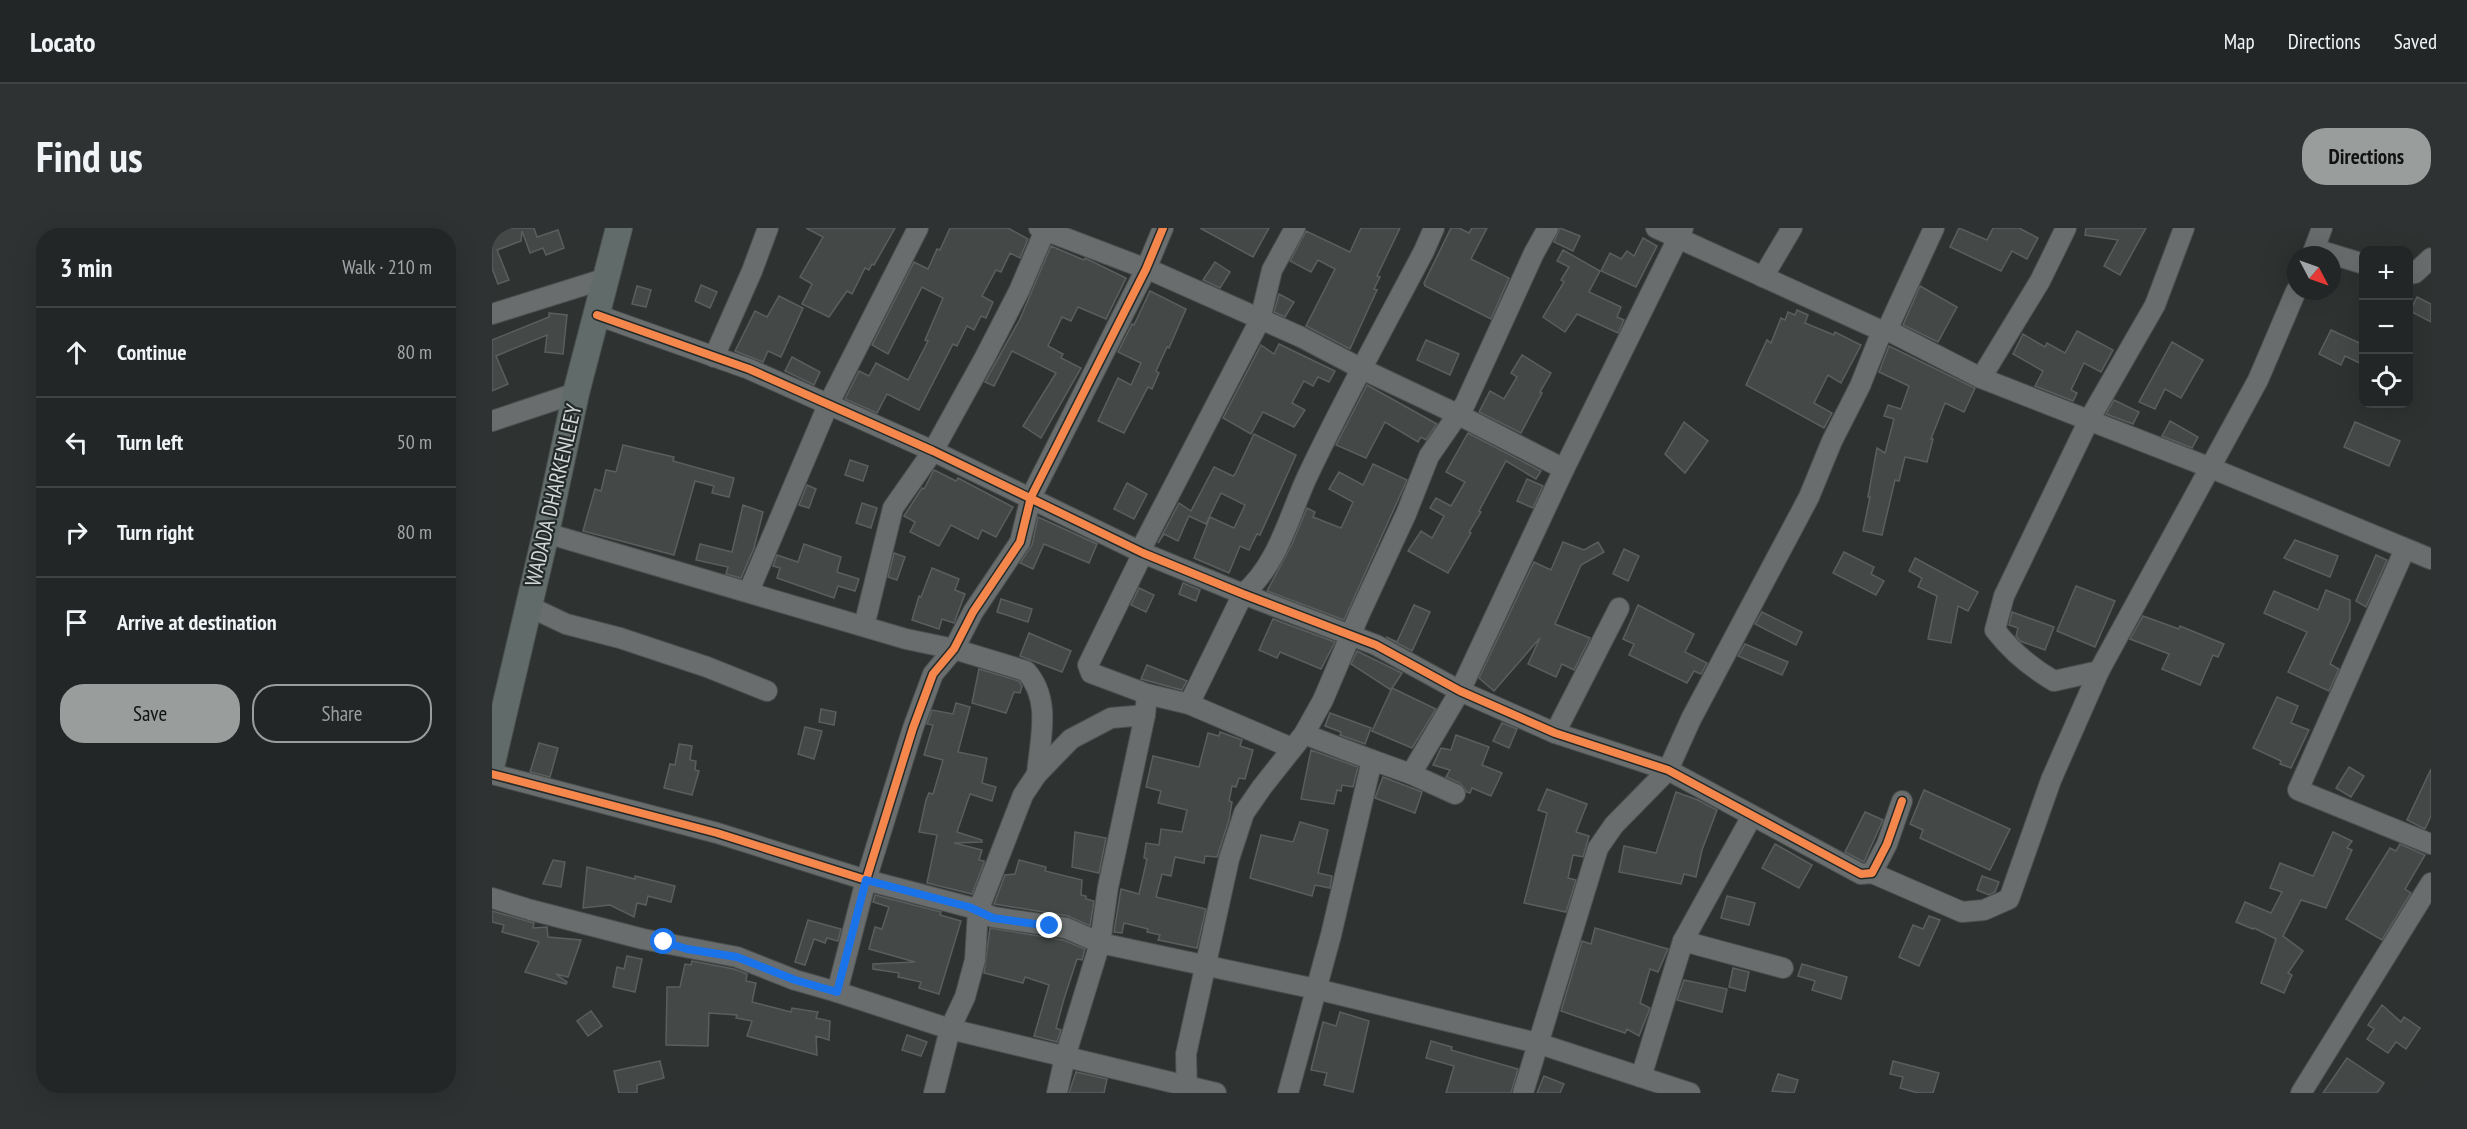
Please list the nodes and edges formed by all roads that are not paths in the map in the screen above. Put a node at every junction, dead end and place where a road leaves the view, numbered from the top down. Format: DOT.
graph roads {
  1 [pos="619,228"];
  2 [pos="768,228"];
  3 [pos="918,228"];
  4 [pos="1163,228"];
  5 [pos="1295,228"];
  6 [pos="1434,228"];
  7 [pos="1548,228"];
  8 [pos="1656,228"];
  9 [pos="1792,228"];
  10 [pos="1934,228"];
  11 [pos="2066,228"];
  12 [pos="2184,228"];
  13 [pos="2322,228"];
  14 [pos="1044,229"];
  15 [pos="1681,233"];
  16 [pos="2316,246"];
  17 [pos="2341,258"];
  18 [pos="2431,258"];
  19 [pos="2359,263"];
  20 [pos="1146,268"];
  21 [pos="2413,273"];
  22 [pos="1763,277"];
  23 [pos="607,278"];
  24 [pos="2292,300"];
  25 [pos="492,314"];
  26 [pos="597,315"];
  27 [pos="1260,320"];
  28 [pos="1884,330"];
  29 [pos="714,357"];
  30 [pos="1362,369"];
  31 [pos="1981,378"];
  32 [pos="576,393"];
  33 [pos="828,405"];
  34 [pos="1457,414"];
  35 [pos="2089,420"];
  36 [pos="492,421"];
  37 [pos="933,451"];
  38 [pos="2211,468"];
  39 [pos="1564,469"];
  40 [pos="1030,497"];
  41 [pos="546,533"];
  42 [pos="2405,549"];
  43 [pos="1142,552"];
  44 [pos="2431,560"];
  45 [pos="750,591"];
  46 [pos="1243,594"];
  47 [pos="528,606"];
  48 [pos="1619,608"];
  49 [pos="864,626"];
  50 [pos="1350,636"];
  51 [pos="954,649"];
  52 [pos="2099,671"];
  53 [pos="1460,690"];
  54 [pos="767,691"];
  55 [pos="1147,694"];
  56 [pos="1189,704"];
  57 [pos="1145,715"];
  58 [pos="1555,733"];
  59 [pos="1298,741"];
  60 [pos="1372,760"];
  61 [pos="492,763"];
  62 [pos="1668,770"];
  63 [pos="492,774"];
  64 [pos="1036,774"];
  65 [pos="1411,774"];
  66 [pos="1455,794"];
  67 [pos="1902,801"];
  68 [pos="1752,816"];
  69 [pos="2431,844"];
  70 [pos="1872,873"];
  71 [pos="866,880"];
  72 [pos="2431,884"];
  73 [pos="492,898"];
  74 [pos="978,911"];
  75 [pos="1683,941"];
  76 [pos="1100,943"];
  77 [pos="1206,966"];
  78 [pos="1783,968"];
  79 [pos="1316,989"];
  80 [pos="837,992"];
  81 [pos="950,1029"];
  82 [pos="1537,1043"];
  83 [pos="1065,1057"];
  84 [pos="1641,1077"];
  85 [pos="1187,1089"];
  86 [pos="934,1093"];
  87 [pos="1057,1093"];
  88 [pos="1216,1093"];
  89 [pos="1288,1093"];
  90 [pos="1523,1093"];
  91 [pos="1690,1093"];
  92 [pos="2301,1093"];
  1 -- 23 [label="main road, WADADA DHARKENLEEY"];
  2 -- 29 [label="street"];
  3 -- 33 [label="street"];
  4 -- 20 [label="street"];
  5 -- 27 [label="street"];
  6 -- 30 [label="street"];
  7 -- 34 [label="street"];
  8 -- 15 [label="street"];
  9 -- 22 [label="street"];
  10 -- 28 [label="street"];
  11 -- 31 [label="street"];
  12 -- 35 [label="street"];
  13 -- 16 [label="street"];
  14 -- 20 [label="street"];
  14 -- 37 [label="street"];
  15 -- 22 [label="street"];
  15 -- 39 [label="street"];
  17 -- 19 [label="street"];
  18 -- 21 [label="street"];
  20 -- 27 [label="street"];
  20 -- 40 [label="street"];
  22 -- 28 [label="street"];
  23 -- 25 [label="street"];
  23 -- 26 [label="main road, WADADA DHARKENLEEY"];
  24 -- 38 [label="street"];
  26 -- 29 [label="street"];
  26 -- 32 [label="main road, WADADA DHARKENLEEY"];
  27 -- 30 [label="street"];
  27 -- 43 [label="street"];
  28 -- 31 [label="street"];
  28 -- 62 [label="street"];
  29 -- 33 [label="street"];
  30 -- 34 [label="street"];
  30 -- 46 [label="street"];
  31 -- 35 [label="street"];
  32 -- 36 [label="street"];
  32 -- 41 [label="main road, WADADA DHARKENLEEY"];
  33 -- 37 [label="street"];
  33 -- 45 [label="street"];
  34 -- 39 [label="street"];
  34 -- 50 [label="street"];
  35 -- 38 [label="street"];
  35 -- 52 [label="street"];
  37 -- 40 [label="street"];
  37 -- 49 [label="street"];
  38 -- 42 [label="street"];
  38 -- 52 [label="street"];
  39 -- 53 [label="street"];
  40 -- 43 [label="street"];
  40 -- 51 [label="street"];
  41 -- 45 [label="street"];
  41 -- 47 [label="main road, WADADA DHARKENLEEY"];
  42 -- 44 [label="street"];
  42 -- 69 [label="street"];
  43 -- 46 [label="street"];
  43 -- 55 [label="street"];
  45 -- 49 [label="street"];
  46 -- 50 [label="street"];
  46 -- 56 [label="street"];
  47 -- 54 [label="street"];
  47 -- 61 [label="main road, WADADA DHARKENLEEY"];
  48 -- 58 [label="street"];
  49 -- 51 [label="street"];
  50 -- 53 [label="street"];
  50 -- 59 [label="street"];
  51 -- 64 [label="street"];
  51 -- 71 [label="street"];
  52 -- 70 [label="street"];
  53 -- 58 [label="street"];
  53 -- 65 [label="street"];
  55 -- 56 [label="street"];
  55 -- 57 [label="street"];
  56 -- 59 [label="street"];
  57 -- 64 [label="street"];
  57 -- 76 [label="street"];
  58 -- 62 [label="street"];
  59 -- 60 [label="street"];
  59 -- 77 [label="street"];
  60 -- 65 [label="street"];
  60 -- 79 [label="street"];
  62 -- 68 [label="street"];
  62 -- 82 [label="street"];
  63 -- 71 [label="street"];
  64 -- 74 [label="street"];
  65 -- 66 [label="street"];
  67 -- 70 [label="street"];
  68 -- 70 [label="street"];
  68 -- 75 [label="street"];
  71 -- 74 [label="street"];
  71 -- 80 [label="street"];
  72 -- 92 [label="street"];
  73 -- 80 [label="street"];
  74 -- 76 [label="street"];
  74 -- 81 [label="street"];
  75 -- 78 [label="street"];
  75 -- 84 [label="street"];
  76 -- 77 [label="street"];
  76 -- 83 [label="street"];
  77 -- 79 [label="street"];
  77 -- 85 [label="street"];
  79 -- 82 [label="street"];
  79 -- 89 [label="street"];
  80 -- 81 [label="street"];
  81 -- 83 [label="street"];
  81 -- 86 [label="street"];
  82 -- 84 [label="street"];
  82 -- 90 [label="street"];
  83 -- 85 [label="street"];
  83 -- 87 [label="street"];
  84 -- 91 [label="street"];
  85 -- 88 [label="street"];
}
